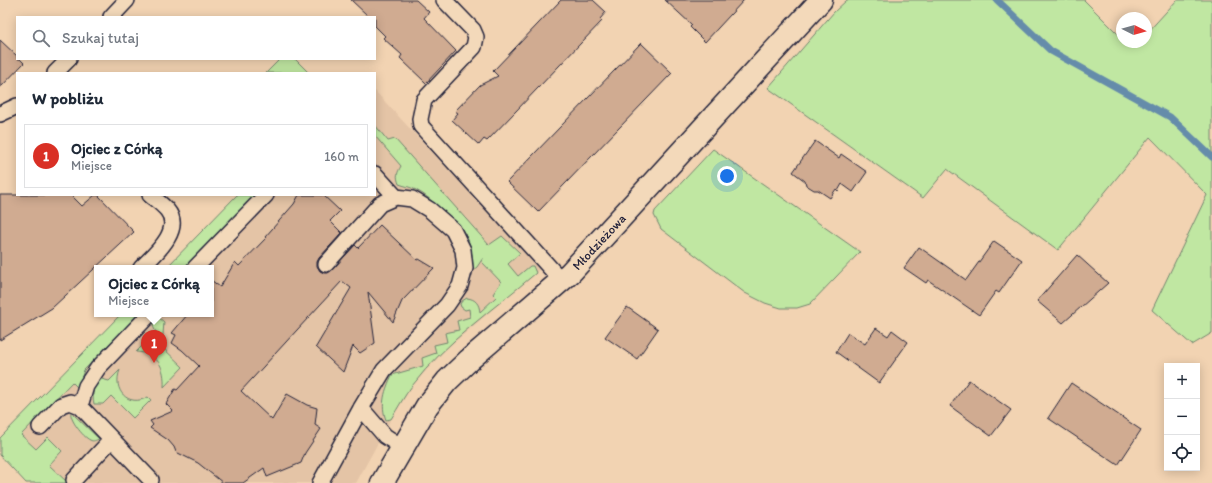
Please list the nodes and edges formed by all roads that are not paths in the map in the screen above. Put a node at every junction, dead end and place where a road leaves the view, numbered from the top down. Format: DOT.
graph roads {
  1 [pos="127,0"];
  2 [pos="444,0"];
  3 [pos="820,0"];
  4 [pos="112,16"];
  5 [pos="68,60"];
  6 [pos="56,72"];
  7 [pos="16,106"];
  8 [pos="0,114"];
  9 [pos="376,175"];
  10 [pos="151,196"];
  11 [pos="265,196"];
  12 [pos="396,197"];
  13 [pos="326,264"];
  14 [pos="145,265"];
  15 [pos="198,265"];
  16 [pos="562,281"];
  17 [pos="147,317"];
  18 [pos="80,406"];
  19 [pos="361,408"];
  20 [pos="40,427"];
  21 [pos="112,440"];
  22 [pos="402,447"];
  23 [pos="74,480"];
  24 [pos="151,482"];
  25 [pos="320,483"];
  26 [pos="382,483"];
  1 -- 4 [label="lane"];
  2 -- 16 [label="lane"];
  3 -- 16 [label="street, Młodzieżowa"];
  5 -- 6 [label="lane"];
  7 -- 8 [label="lane"];
  9 -- 12 [label="lane"];
  10 -- 14 [label="lane"];
  11 -- 15 [label="lane"];
  12 -- 13 [label="lane"];
  12 -- 19 [label="lane"];
  16 -- 22 [label="street, Młodzieżowa"];
  17 -- 18 [label="lane"];
  18 -- 20 [label="lane"];
  18 -- 21 [label="lane"];
  19 -- 22 [label="lane"];
  19 -- 25 [label="lane"];
  21 -- 23 [label="lane"];
  21 -- 24 [label="lane"];
  22 -- 26 [label="street, Młodzieżowa"];
}
